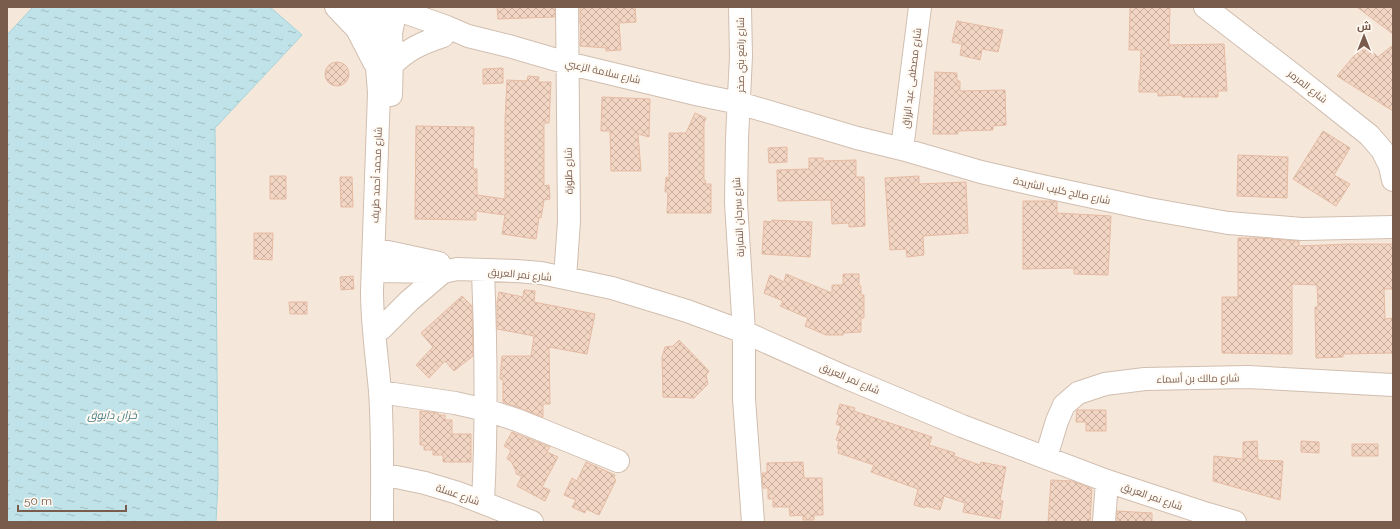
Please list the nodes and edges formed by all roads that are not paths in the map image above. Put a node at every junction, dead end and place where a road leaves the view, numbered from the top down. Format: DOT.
graph roads {
  1 [pos="336,7"];
  2 [pos="348,7"];
  3 [pos="566,7"];
  4 [pos="740,7"];
  5 [pos="920,7"];
  6 [pos="1205,7"];
  7 [pos="387,14"];
  8 [pos="443,36"];
  9 [pos="468,36"];
  10 [pos="567,63"];
  11 [pos="384,67"];
  12 [pos="739,103"];
  13 [pos="902,149"];
  14 [pos="1393,180"];
  15 [pos="1393,227"];
  16 [pos="379,260"];
  17 [pos="450,271"];
  18 [pos="483,271"];
  19 [pos="565,278"];
  20 [pos="744,332"];
  21 [pos="379,336"];
  22 [pos="1393,385"];
  23 [pos="380,392"];
  24 [pos="486,410"];
  25 [pos="1046,457"];
  26 [pos="618,462"];
  27 [pos="382,474"];
  28 [pos="1107,481"];
  29 [pos="483,502"];
  30 [pos="1200,517"];
  31 [pos="382,522"];
  32 [pos="532,522"];
  33 [pos="753,522"];
  34 [pos="1104,522"];
  35 [pos="1235,522"];
  1 -- 11 [label="street"];
  2 -- 7 [label="street, شارع سلامة الزعبي"];
  3 -- 10 [label="street, شارع طلوزة"];
  4 -- 12 [label="street, شارع رافع بني صخر"];
  5 -- 13 [label="street, شارع مصطفى عبد الرزاق"];
  6 -- 14 [label="street, شارع المرمر"];
  7 -- 8 [label="street, شارع سلامة الزعبي"];
  7 -- 9 [label="street, شارع سلامة الزعبي"];
  7 -- 11 [label="street, شارع محمد أحمد طريف"];
  8 -- 9 [label="street, شارع سلامة الزعبي"];
  8 -- 11 [label="street"];
  9 -- 10 [label="street, شارع سلامة الزعبي"];
  10 -- 12 [label="street, شارع سلامة الزعبي"];
  10 -- 19 [label="street, شارع طلوزة"];
  11 -- 16 [label="street, شارع محمد أحمد طريف"];
  12 -- 13 [label="street, شارع صالح كليب الشريدة"];
  12 -- 20 [label="street, شارع سرحان النمارنة"];
  13 -- 15 [label="street, شارع صالح كليب الشريدة"];
  16 -- 17 [label="street, شارع نمر العريق"];
  16 -- 21 [label="street, شارع محمد أحمد طريف"];
  17 -- 18 [label="street, شارع نمر العريق"];
  17 -- 21 [label="street"];
  18 -- 19 [label="street, شارع نمر العريق"];
  18 -- 24 [label="street"];
  19 -- 20 [label="street, شارع نمر العريق"];
  20 -- 25 [label="street, شارع نمر العريق"];
  20 -- 33 [label="street, شارع سرحان النمارنة"];
  21 -- 23 [label="street, شارع محمد أحمد طريف"];
  22 -- 25 [label="street, شارع مالك بن أسماء"];
  23 -- 24 [label="street"];
  23 -- 27 [label="street, شارع محمد أحمد طريف"];
  24 -- 26 [label="street"];
  24 -- 29 [label="street"];
  25 -- 28 [label="street, شارع نمر العريق"];
  27 -- 29 [label="street, شارع عسلة"];
  27 -- 31 [label="street, شارع محمد أحمد طريف"];
  28 -- 30 [label="street, شارع نمر العريق"];
  28 -- 34 [label="street"];
  29 -- 32 [label="street, شارع عسلة"];
  30 -- 35 [label="street, شارع نمر العريق"];
}
